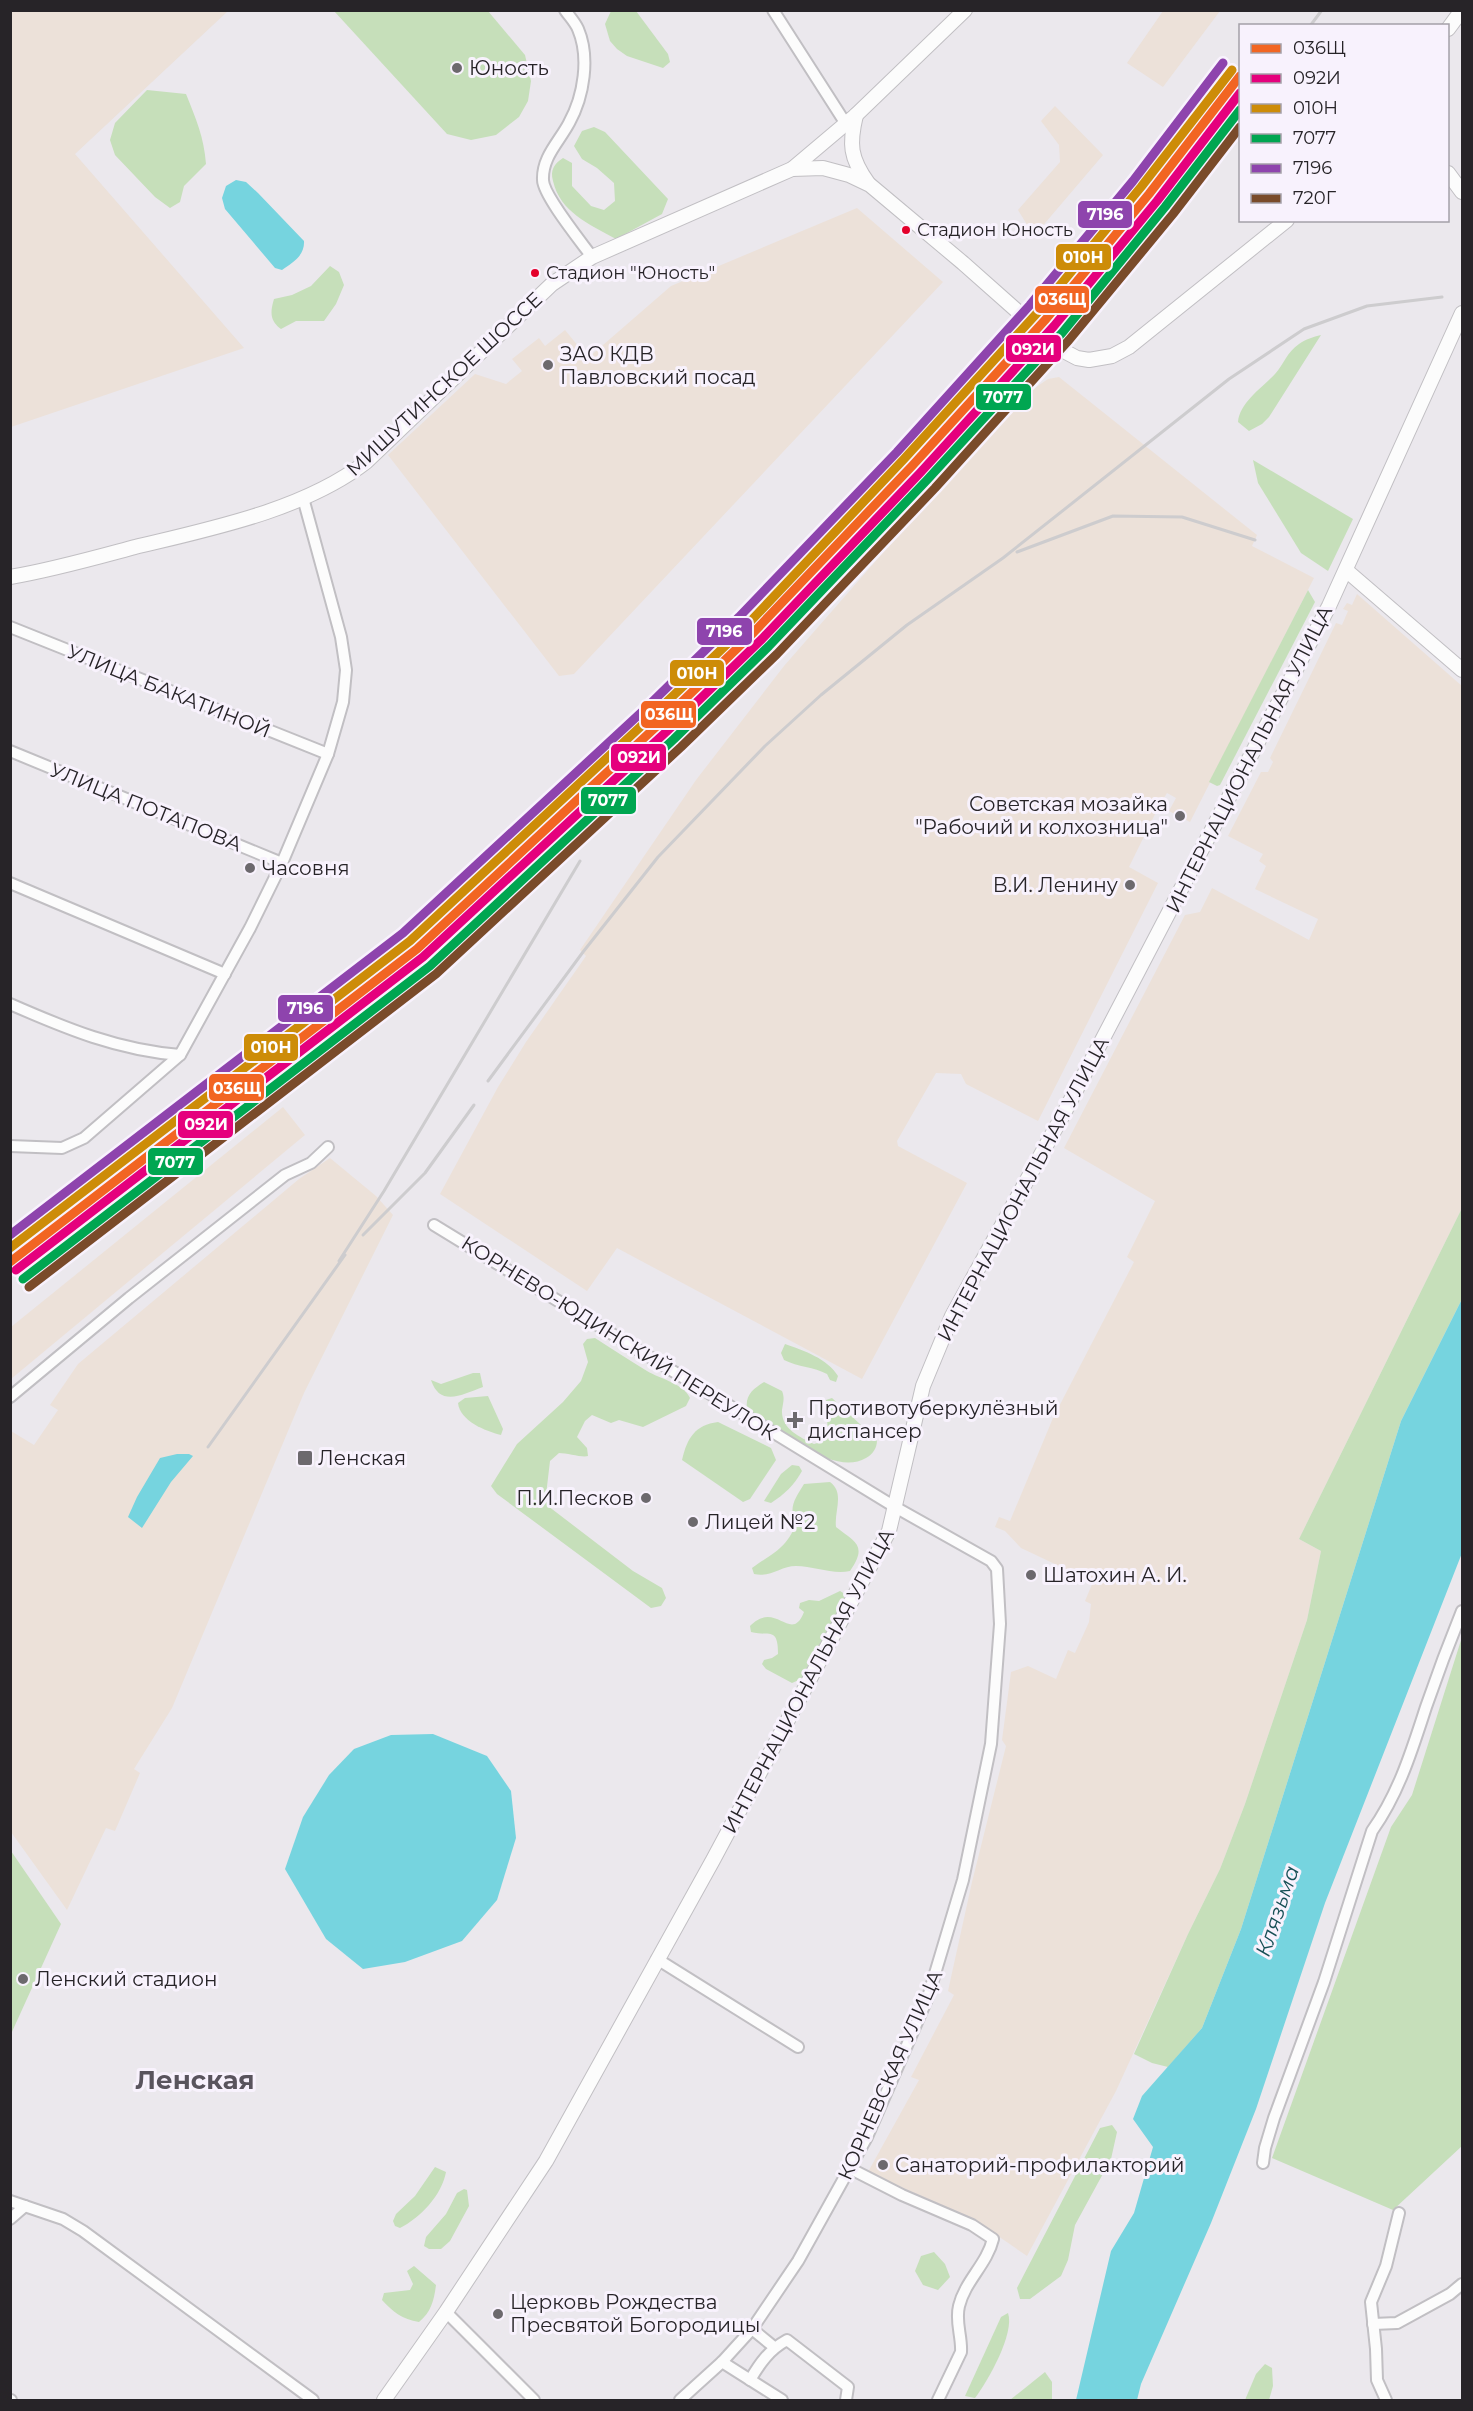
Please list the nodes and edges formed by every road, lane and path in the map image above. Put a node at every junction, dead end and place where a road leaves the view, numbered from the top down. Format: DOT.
graph roads {
  1 [pos="565,10"];
  2 [pos="773,10"];
  3 [pos="964,10"];
  4 [pos="1462,10"];
  5 [pos="1449,28"];
  6 [pos="851,120"];
  7 [pos="792,169"];
  8 [pos="1449,174"];
  9 [pos="870,185"];
  10 [pos="1462,192"];
  11 [pos="1285,222"];
  12 [pos="592,258"];
  13 [pos="1462,314"];
  14 [pos="303,498"];
  15 [pos="1347,571"];
  16 [pos="10,578"];
  17 [pos="10,627"];
  18 [pos="1462,670"];
  19 [pos="10,751"];
  20 [pos="328,754"];
  21 [pos="282,863"];
  22 [pos="10,883"];
  23 [pos="225,974"];
  24 [pos="10,1004"];
  25 [pos="180,1055"];
  26 [pos="10,1146"];
  27 [pos="328,1147"];
  28 [pos="434,1225"];
  29 [pos="10,1397"];
  30 [pos="895,1507"];
  31 [pos="1462,1611"];
  32 [pos="657,1959"];
  33 [pos="798,2047"];
  34 [pos="1263,2163"];
  35 [pos="851,2169"];
  36 [pos="10,2201"];
  37 [pos="25,2206"];
  38 [pos="1398,2213"];
  39 [pos="10,2219"];
  40 [pos="1462,2284"];
  41 [pos="446,2312"];
  42 [pos="1373,2324"];
  43 [pos="752,2329"];
  44 [pos="774,2347"];
  45 [pos="722,2362"];
  46 [pos="750,2380"];
  47 [pos="313,2400"];
  48 [pos="384,2400"];
  49 [pos="534,2400"];
  50 [pos="680,2400"];
  51 [pos="782,2400"];
  52 [pos="846,2400"];
  53 [pos="938,2400"];
  54 [pos="1386,2400"];
  1 -- 12 [label="street"];
  2 -- 6 [label="street"];
  3 -- 6 [label="main road"];
  4 -- 5 [label="main road"];
  6 -- 7 [label="main road"];
  6 -- 9 [label="main road"];
  7 -- 9 [label="main road"];
  7 -- 12 [label="main road, МИШУТИНСКОЕ ШОССЕ"];
  8 -- 10 [label="main road"];
  9 -- 11 [label="main road"];
  12 -- 14 [label="main road, МИШУТИНСКОЕ ШОССЕ"];
  13 -- 15 [label="main road, ИНТЕРНАЦИОНАЛЬНАЯ УЛИЦА"];
  14 -- 16 [label="main road, МИШУТИНСКОЕ ШОССЕ"];
  14 -- 20 [label="street"];
  15 -- 18 [label="main road"];
  15 -- 30 [label="main road, ИНТЕРНАЦИОНАЛЬНАЯ УЛИЦА"];
  17 -- 20 [label="street, УЛИЦА БАКАТИНОЙ"];
  19 -- 21 [label="street, УЛИЦА ПОТАПОВА"];
  20 -- 21 [label="street"];
  21 -- 23 [label="street"];
  22 -- 23 [label="street"];
  23 -- 25 [label="street"];
  24 -- 25 [label="street"];
  25 -- 26 [label="street"];
  27 -- 29 [label="street"];
  28 -- 30 [label="street, КОРНЕВО-ЮДИНСКИЙ ПЕРЕУЛОК"];
  30 -- 32 [label="main road, ИНТЕРНАЦИОНАЛЬНАЯ УЛИЦА"];
  30 -- 35 [label="street, КОРНЕВСКАЯ УЛИЦА"];
  31 -- 34 [label="street"];
  32 -- 33 [label="street"];
  32 -- 41 [label="main road, ИНТЕРНАЦИОНАЛЬНАЯ УЛИЦА"];
  35 -- 43 [label="street, КОРНЕВСКАЯ УЛИЦА"];
  35 -- 53 [label="street"];
  36 -- 37 [label="street"];
  37 -- 39 [label="street"];
  37 -- 47 [label="street"];
  38 -- 42 [label="street"];
  40 -- 42 [label="street"];
  41 -- 48 [label="main road, ИНТЕРНАЦИОНАЛЬНАЯ УЛИЦА"];
  41 -- 49 [label="street"];
  42 -- 54 [label="street"];
  43 -- 44 [label="street"];
  43 -- 45 [label="street, КОРНЕВСКАЯ УЛИЦА"];
  44 -- 46 [label="street"];
  44 -- 52 [label="street"];
  45 -- 46 [label="street"];
  45 -- 50 [label="street, КОРНЕВСКАЯ УЛИЦА"];
  46 -- 51 [label="street"];
}
